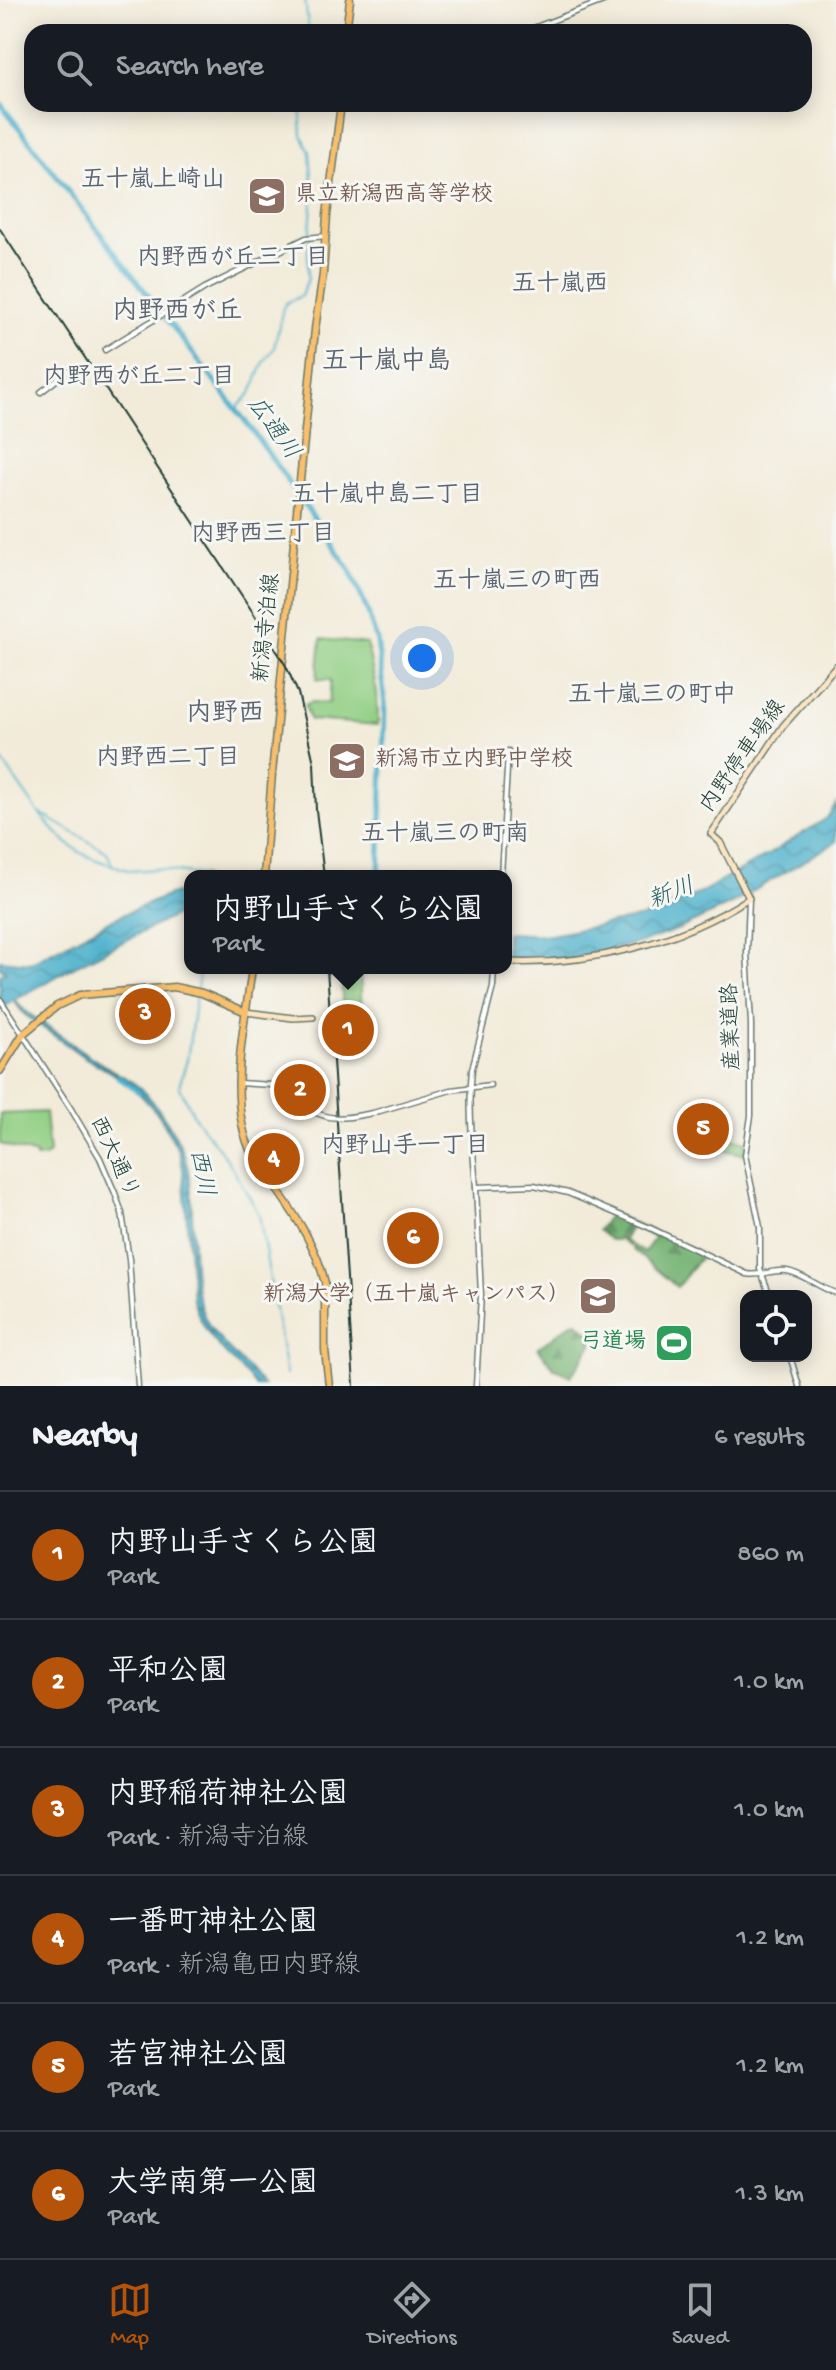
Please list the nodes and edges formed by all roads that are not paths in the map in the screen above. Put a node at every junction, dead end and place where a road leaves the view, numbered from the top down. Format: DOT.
graph roads {
  1 [pos="350,0"];
  2 [pos="606,0"];
  3 [pos="348,24"];
  4 [pos="544,24"];
  5 [pos="340,112"];
  6 [pos="326,236"];
  7 [pos="105,350"];
  8 [pos="68,371"];
  9 [pos="41,392"];
  10 [pos="836,666"];
  11 [pos="508,751"];
  12 [pos="264,870"];
  13 [pos="501,870"];
  14 [pos="749,897"];
  15 [pos="512,962"];
  16 [pos="251,974"];
  17 [pos="494,974"];
  18 [pos="0,999"];
  19 [pos="246,1012"];
  20 [pos="313,1017"];
  21 [pos="23,1034"];
  22 [pos="0,1071"];
  23 [pos="239,1083"];
  24 [pos="490,1085"];
  25 [pos="470,1087"];
  26 [pos="476,1187"];
  27 [pos="762,1275"];
  28 [pos="768,1290"];
  29 [pos="836,1293"];
  30 [pos="792,1362"];
  31 [pos="138,1386"];
  32 [pos="329,1386"];
  33 [pos="476,1386"];
  34 [pos="799,1386"];
  1 -- 3 [label="main road"];
  2 -- 4 [label="street"];
  5 -- 6 [label="main road, 新潟寺泊線"];
  6 -- 7 [label="street"];
  6 -- 12 [label="main road, 新潟寺泊線"];
  8 -- 9 [label="street"];
  10 -- 14 [label="main road, 内野停車場線"];
  11 -- 13 [label="street"];
  14 -- 15 [label="main road"];
  14 -- 27 [label="street, 産業道路"];
  16 -- 19 [label="main road"];
  17 -- 25 [label="street"];
  18 -- 21 [label="street, 西大通り"];
  19 -- 20 [label="main road"];
  19 -- 21 [label="main road"];
  19 -- 23 [label="main road"];
  21 -- 22 [label="main road"];
  21 -- 31 [label="street, 西大通り"];
  23 -- 25 [label="street, bridge"];
  23 -- 32 [label="main road"];
  24 -- 25 [label="street"];
  25 -- 26 [label="street"];
  26 -- 27 [label="street"];
  26 -- 33 [label="street"];
  27 -- 28 [label="street, 産業道路"];
  27 -- 29 [label="street"];
  30 -- 34 [label="street"];
}
